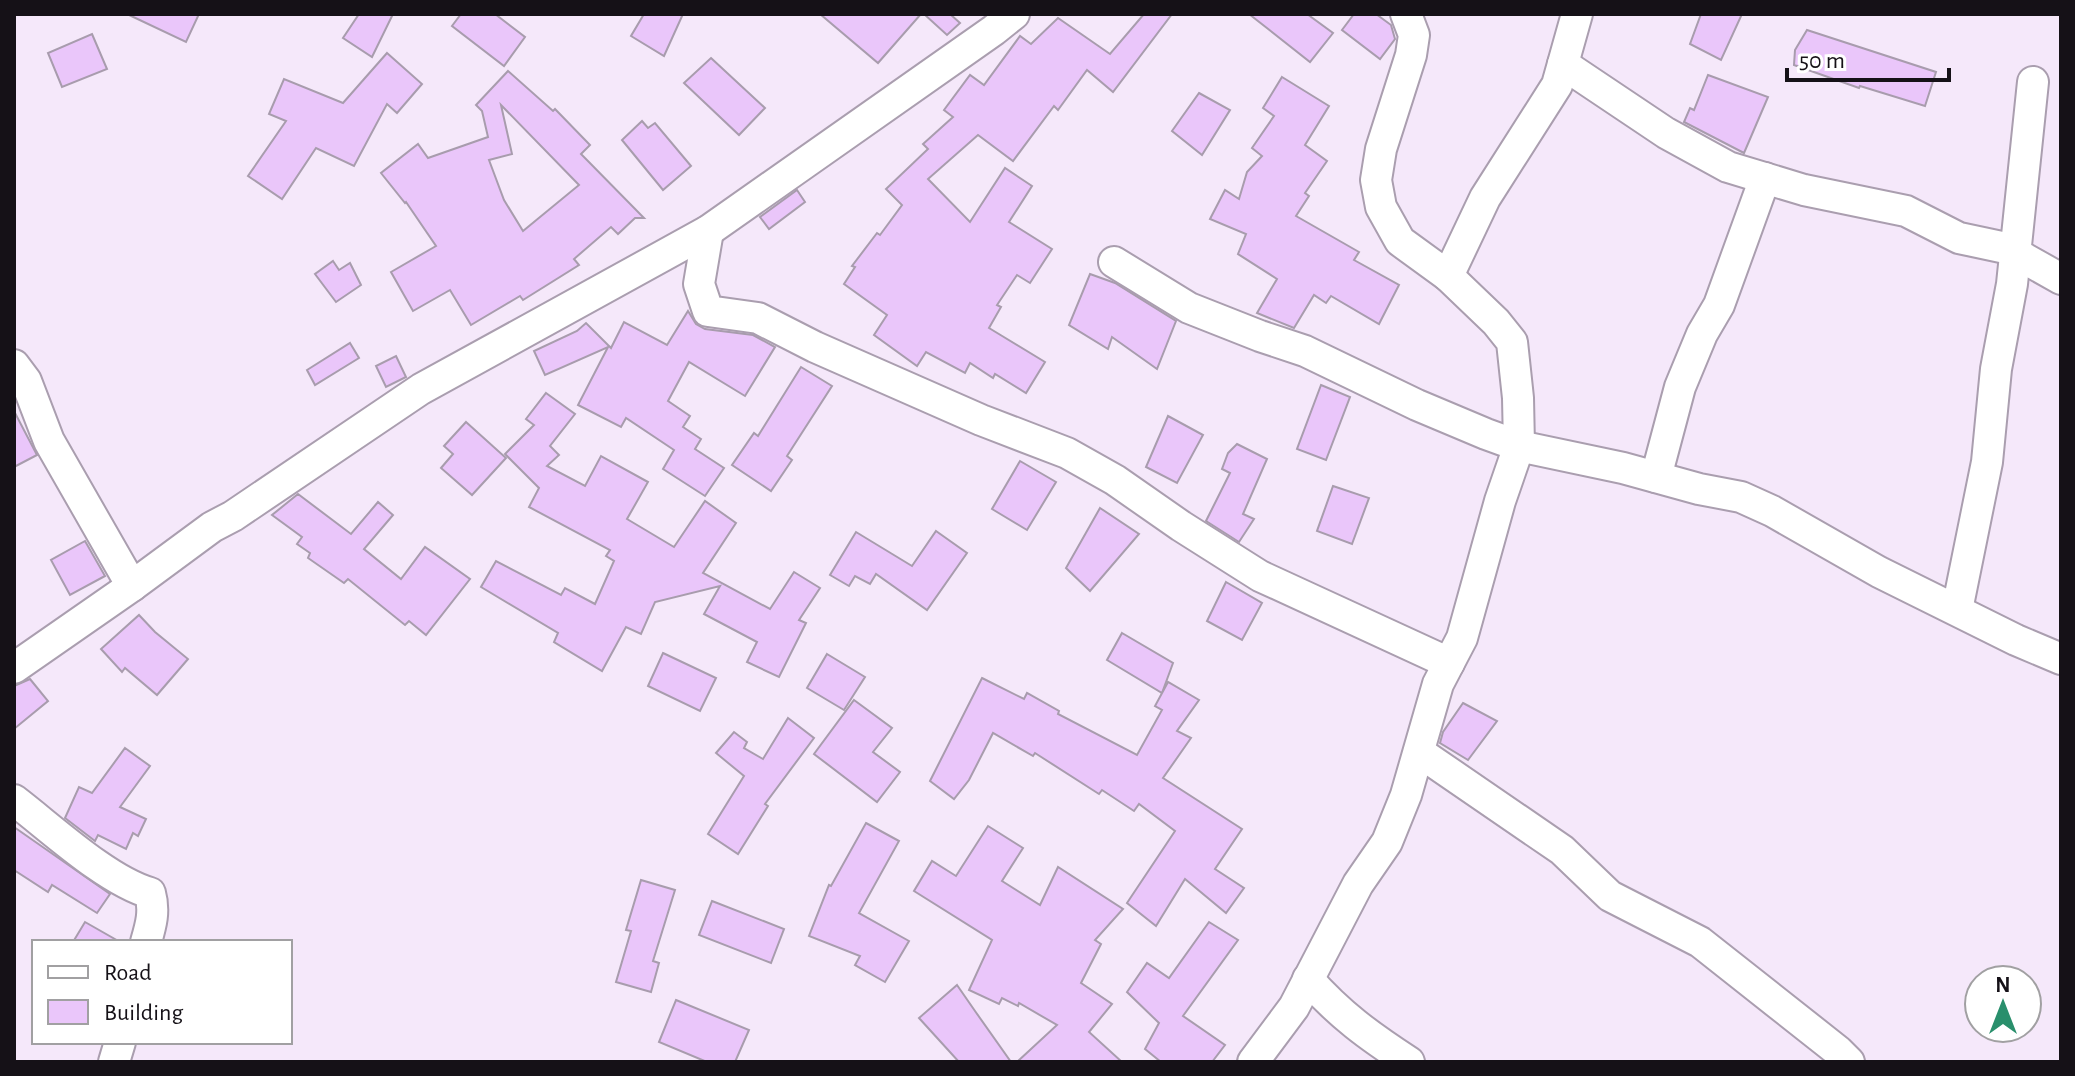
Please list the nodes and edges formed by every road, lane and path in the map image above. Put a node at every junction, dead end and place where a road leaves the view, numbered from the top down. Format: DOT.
graph roads {
  1 [pos="1406,14"];
  2 [pos="1577,14"];
  3 [pos="994,19"];
  4 [pos="1563,64"];
  5 [pos="2033,82"];
  6 [pos="1765,178"];
  7 [pos="708,231"];
  8 [pos="2016,254"];
  9 [pos="1114,262"];
  10 [pos="1448,276"];
  11 [pos="2061,279"];
  12 [pos="14,365"];
  13 [pos="1519,446"];
  14 [pos="1656,477"];
  15 [pos="132,586"];
  16 [pos="1957,610"];
  17 [pos="2061,659"];
  18 [pos="1449,663"];
  19 [pos="14,668"];
  20 [pos="1419,752"];
  21 [pos="14,800"];
  22 [pos="147,940"];
  23 [pos="1308,979"];
  24 [pos="1253,1062"];
  25 [pos="1409,1062"];
  26 [pos="1849,1062"];
  1 -- 10 [label="street"];
  2 -- 4 [label="street"];
  3 -- 7 [label="street"];
  4 -- 6 [label="street"];
  4 -- 10 [label="street"];
  5 -- 8 [label="street"];
  6 -- 8 [label="street"];
  6 -- 14 [label="street"];
  7 -- 15 [label="street"];
  7 -- 18 [label="street"];
  8 -- 11 [label="street"];
  8 -- 16 [label="street"];
  9 -- 13 [label="street"];
  10 -- 13 [label="street"];
  12 -- 15 [label="street"];
  13 -- 14 [label="street"];
  13 -- 18 [label="street"];
  14 -- 16 [label="street"];
  15 -- 19 [label="street"];
  16 -- 17 [label="street"];
  18 -- 20 [label="street"];
  20 -- 23 [label="street"];
  20 -- 26 [label="street"];
  21 -- 22 [label="street"];
  23 -- 24 [label="street"];
  23 -- 25 [label="street"];
}
